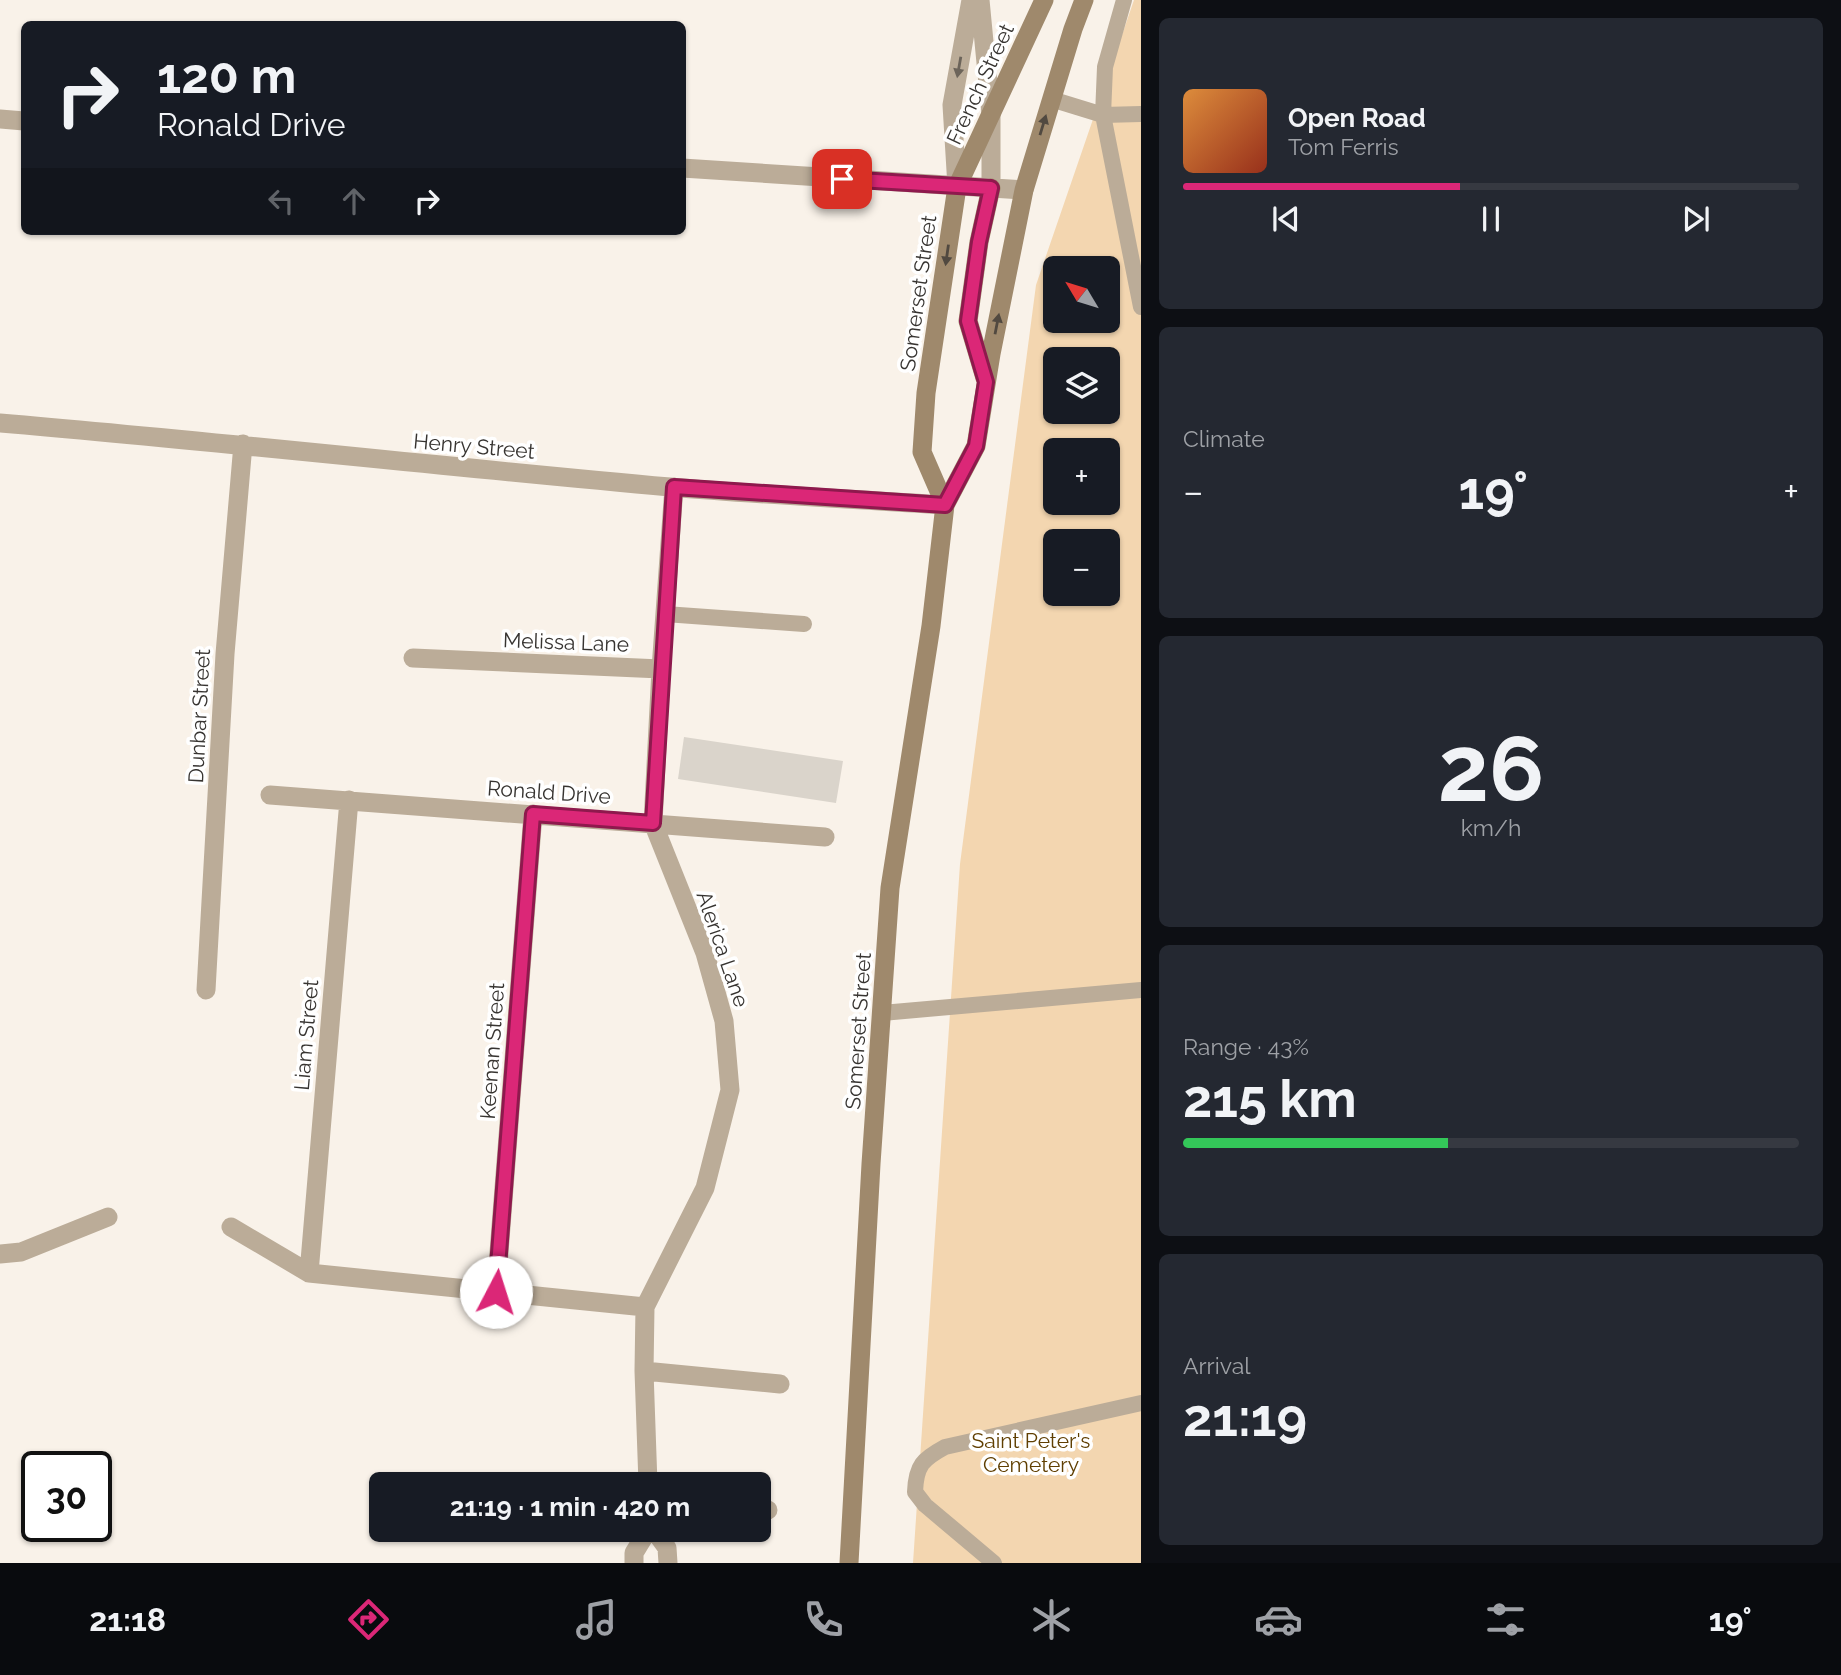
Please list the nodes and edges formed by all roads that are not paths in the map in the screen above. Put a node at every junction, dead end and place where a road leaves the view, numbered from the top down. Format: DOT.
graph roads {
  1 [pos="971,0"];
  2 [pos="981,0"];
  3 [pos="1044,0"];
  4 [pos="1084,0"];
  5 [pos="1124,0"];
  6 [pos="1051,99"];
  7 [pos="1141,114"];
  8 [pos="991,115"];
  9 [pos="1103,115"];
  10 [pos="0,119"];
  11 [pos="21,121"];
  12 [pos="686,168"];
  13 [pos="957,187"];
  14 [pos="991,188"];
  15 [pos="1024,190"];
  16 [pos="1141,307"];
  17 [pos="986,382"];
  18 [pos="0,423"];
  19 [pos="243,444"];
  20 [pos="674,487"];
  21 [pos="945,505"];
  22 [pos="665,614"];
  23 [pos="804,624"];
  24 [pos="412,658"];
  25 [pos="662,668"];
  26 [pos="270,795"];
  27 [pos="349,800"];
  28 [pos="533,814"];
  29 [pos="653,823"];
  30 [pos="825,837"];
  31 [pos="206,990"];
  32 [pos="1141,990"];
  33 [pos="882,1013"];
  34 [pos="108,1217"];
  35 [pos="231,1227"];
  36 [pos="0,1254"];
  37 [pos="309,1273"];
  38 [pos="496,1292"];
  39 [pos="645,1307"];
  40 [pos="644,1371"];
  41 [pos="780,1384"];
  42 [pos="1141,1403"];
  43 [pos="648,1472"];
  44 [pos="641,1542"];
  45 [pos="663,1542"];
  46 [pos="634,1563"];
  47 [pos="668,1563"];
  48 [pos="849,1563"];
  49 [pos="994,1563"];
  1 -- 13 [label="street, Somerset Street, one-way"];
  2 -- 8 [label="street"];
  3 -- 8 [label="main road, French Street"];
  4 -- 6 [label="main road"];
  5 -- 9 [label="lane"];
  6 -- 9 [label="lane"];
  15 -- 6 [label="main road, one-way"];
  7 -- 9 [label="lane"];
  8 -- 13 [label="main road, French Street"];
  8 -- 14 [label="street"];
  9 -- 16 [label="lane"];
  10 -- 11 [label="street"];
  12 -- 13 [label="street"];
  13 -- 14 [label="street"];
  13 -- 21 [label="main road, Somerset Street, one-way"];
  14 -- 15 [label="street"];
  14 -- 17 [label="main road"];
  17 -- 15 [label="main road, Somerset Street, one-way"];
  17 -- 21 [label="main road, Somerset Street"];
  18 -- 19 [label="street, Henry Street"];
  19 -- 20 [label="street, Henry Street"];
  19 -- 31 [label="street, Dunbar Street"];
  20 -- 21 [label="street, Henry Street"];
  20 -- 22 [label="street"];
  21 -- 33 [label="main road, Somerset Street"];
  22 -- 23 [label="lane"];
  22 -- 25 [label="street"];
  24 -- 25 [label="street, Melissa Lane"];
  25 -- 29 [label="street, Alerica Lane"];
  26 -- 27 [label="street, Ronald Drive"];
  27 -- 28 [label="street, Ronald Drive"];
  27 -- 37 [label="street, Liam Street"];
  28 -- 29 [label="street, Ronald Drive"];
  28 -- 38 [label="street, Keenan Street"];
  29 -- 30 [label="street, Ronald Drive"];
  29 -- 39 [label="street, Alerica Lane"];
  32 -- 33 [label="lane"];
  33 -- 48 [label="main road, Somerset Street"];
  34 -- 36 [label="street"];
  35 -- 37 [label="street"];
  37 -- 38 [label="street"];
  38 -- 39 [label="street"];
  39 -- 40 [label="street, Alerica Lane"];
  40 -- 41 [label="street"];
  40 -- 43 [label="street, Alerica Lane"];
  42 -- 49 [label="lane"];
  44 -- 46 [label="street"];
  45 -- 47 [label="street"];
}
